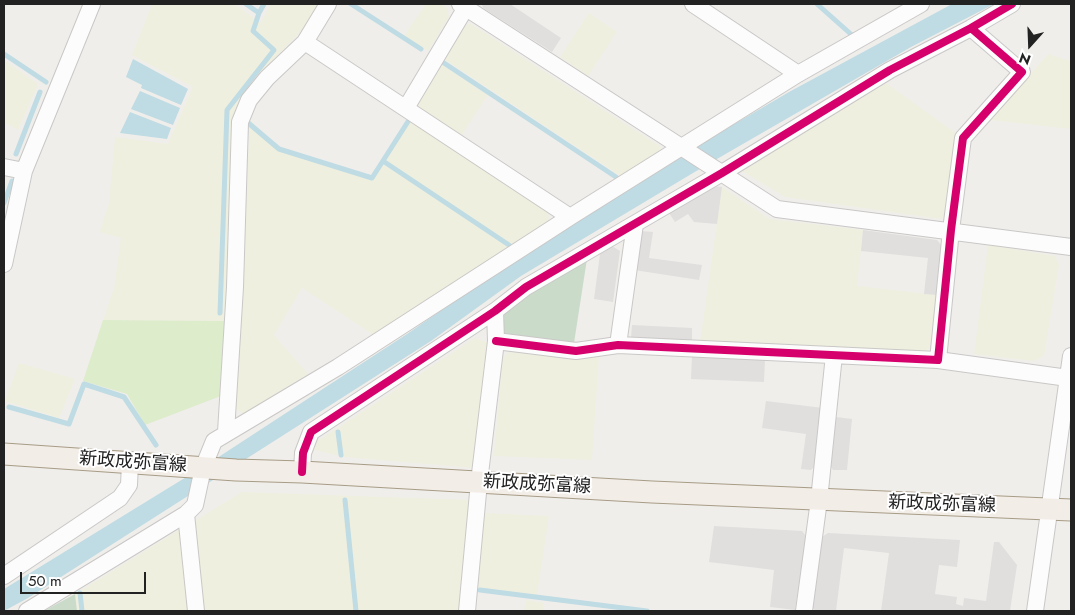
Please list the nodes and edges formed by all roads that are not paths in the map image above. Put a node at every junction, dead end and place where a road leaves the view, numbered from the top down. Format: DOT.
graph roads {
  1 [pos="92,4"];
  2 [pos="328,4"];
  3 [pos="692,4"];
  4 [pos="921,4"];
  5 [pos="1012,4"];
  6 [pos="465,5"];
  7 [pos="971,28"];
  8 [pos="305,42"];
  9 [pos="798,74"];
  10 [pos="406,108"];
  11 [pos="682,147"];
  12 [pos="4,167"];
  13 [pos="24,171"];
  14 [pos="722,173"];
  15 [pos="570,216"];
  16 [pos="635,224"];
  17 [pos="951,230"];
  18 [pos="1071,246"];
  19 [pos="4,264"];
  20 [pos="495,312"];
  21 [pos="496,341"];
  22 [pos="618,345"];
  23 [pos="834,356"];
  24 [pos="1071,356"];
  25 [pos="938,360"];
  26 [pos="1068,378"];
  27 [pos="226,432"];
  28 [pos="4,454"];
  29 [pos="130,462"];
  30 [pos="198,464"];
  31 [pos="302,472"];
  32 [pos="479,482"];
  33 [pos="819,500"];
  34 [pos="1050,509"];
  35 [pos="1071,510"];
  36 [pos="186,514"];
  37 [pos="4,576"];
  38 [pos="26,611"];
  39 [pos="196,611"];
  40 [pos="467,611"];
  41 [pos="804,611"];
  42 [pos="1035,611"];
  1 -- 13 [label="street"];
  2 -- 8 [label="street"];
  3 -- 9 [label="street"];
  4 -- 9 [label="street"];
  5 -- 7 [label="street"];
  6 -- 10 [label="street"];
  6 -- 11 [label="street"];
  7 -- 14 [label="street"];
  7 -- 17 [label="street"];
  8 -- 10 [label="street"];
  8 -- 27 [label="street"];
  9 -- 11 [label="street"];
  10 -- 15 [label="street"];
  11 -- 14 [label="street"];
  11 -- 15 [label="street"];
  12 -- 13 [label="street"];
  13 -- 19 [label="street"];
  14 -- 16 [label="street"];
  14 -- 17 [label="street"];
  15 -- 27 [label="street"];
  16 -- 20 [label="street"];
  16 -- 22 [label="street"];
  17 -- 18 [label="street"];
  17 -- 25 [label="street"];
  20 -- 21 [label="street"];
  20 -- 31 [label="street"];
  21 -- 22 [label="street"];
  21 -- 32 [label="street"];
  22 -- 23 [label="street"];
  23 -- 25 [label="street"];
  23 -- 33 [label="street"];
  24 -- 26 [label="street"];
  25 -- 26 [label="street"];
  26 -- 34 [label="street"];
  27 -- 30 [label="street"];
  28 -- 29 [label="main road, 新政成弥富線"];
  29 -- 30 [label="main road, 新政成弥富線"];
  29 -- 37 [label="street"];
  30 -- 31 [label="main road, 新政成弥富線"];
  30 -- 36 [label="street"];
  31 -- 32 [label="main road, 新政成弥富線"];
  32 -- 33 [label="main road, 新政成弥富線"];
  32 -- 40 [label="street"];
  33 -- 34 [label="main road, 新政成弥富線"];
  33 -- 41 [label="street"];
  34 -- 35 [label="main road, 新政成弥富線"];
  34 -- 42 [label="street"];
  36 -- 38 [label="street"];
  36 -- 39 [label="street"];
}
